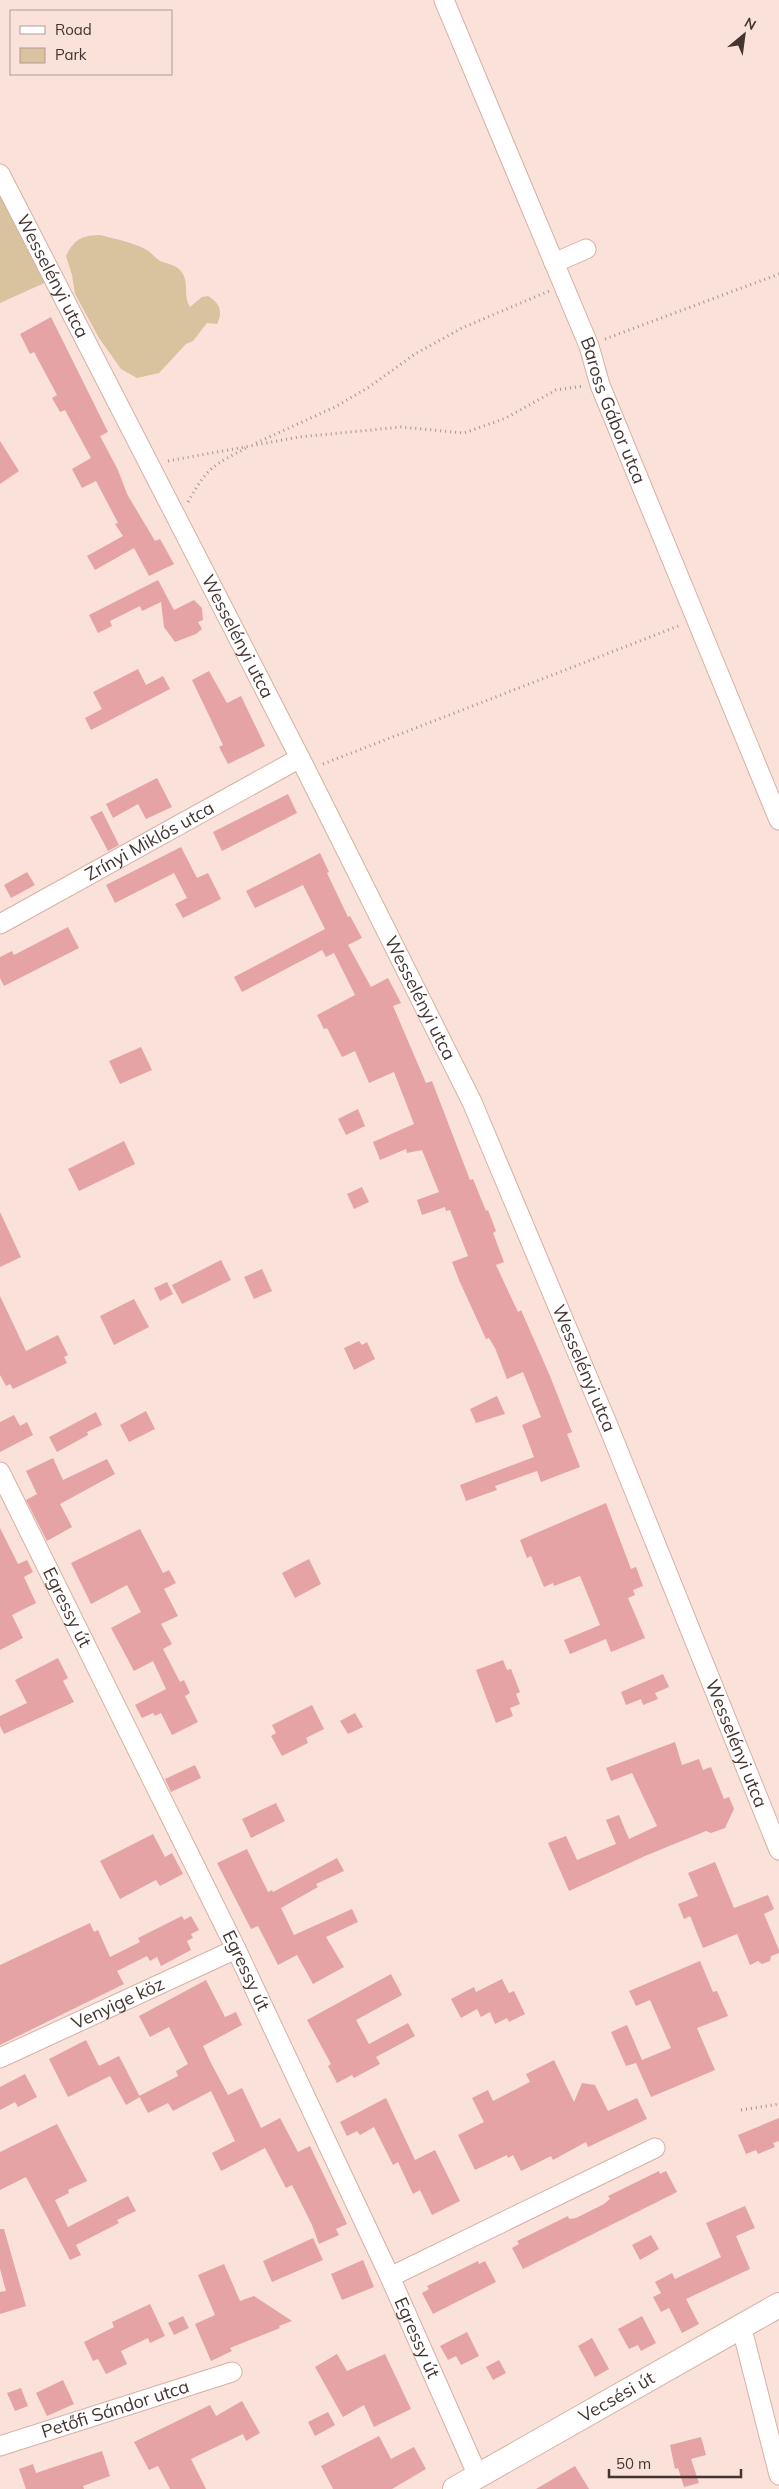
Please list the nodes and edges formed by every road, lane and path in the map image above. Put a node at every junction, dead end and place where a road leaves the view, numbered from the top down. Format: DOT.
graph roads {
  1 [pos="444,0"];
  2 [pos="0,174"];
  3 [pos="586,248"];
  4 [pos="554,263"];
  5 [pos="779,274"];
  6 [pos="563,285"];
  7 [pos="589,346"];
  8 [pos="600,385"];
  9 [pos="250,446"];
  10 [pos="150,465"];
  11 [pos="178,520"];
  12 [pos="696,619"];
  13 [pos="303,764"];
  14 [pos="779,820"];
  15 [pos="0,924"];
  16 [pos="0,1472"];
  17 [pos="779,1850"];
  18 [pos="236,1949"];
  19 [pos="0,2058"];
  20 [pos="779,2104"];
  21 [pos="742,2110"];
  22 [pos="655,2148"];
  23 [pos="390,2277"];
  24 [pos="779,2305"];
  25 [pos="741,2325"];
  26 [pos="232,2372"];
  27 [pos="0,2446"];
  28 [pos="779,2475"];
  29 [pos="478,2476"];
  30 [pos="456,2489"];
  1 -- 4 [label="street, Baross Gábor utca"];
  2 -- 10 [label="street, Wesselényi utca"];
  3 -- 4 [label="street"];
  4 -- 6 [label="street, Baross Gábor utca"];
  5 -- 7 [label="path"];
  6 -- 7 [label="street, Baross Gábor utca"];
  6 -- 9 [label="path"];
  7 -- 8 [label="street, Baross Gábor utca"];
  8 -- 9 [label="path"];
  8 -- 12 [label="street, Baross Gábor utca"];
  9 -- 10 [label="path"];
  9 -- 11 [label="path"];
  10 -- 11 [label="street, Wesselényi utca"];
  11 -- 13 [label="street, Wesselényi utca"];
  12 -- 13 [label="path"];
  12 -- 14 [label="street, Baross Gábor utca"];
  13 -- 15 [label="street, Zrínyi Miklós utca"];
  13 -- 17 [label="street, Wesselényi utca"];
  16 -- 18 [label="street, Egressy út"];
  18 -- 19 [label="street, Venyige köz"];
  18 -- 23 [label="street, Egressy út"];
  20 -- 21 [label="path"];
  22 -- 23 [label="street"];
  23 -- 29 [label="street, Egressy út"];
  24 -- 25 [label="main road, Vecsési út"];
  25 -- 28 [label="street"];
  25 -- 29 [label="main road, Vecsési út"];
  26 -- 27 [label="street, Petőfi Sándor utca"];
  29 -- 30 [label="main road, Vecsési út"];
}
